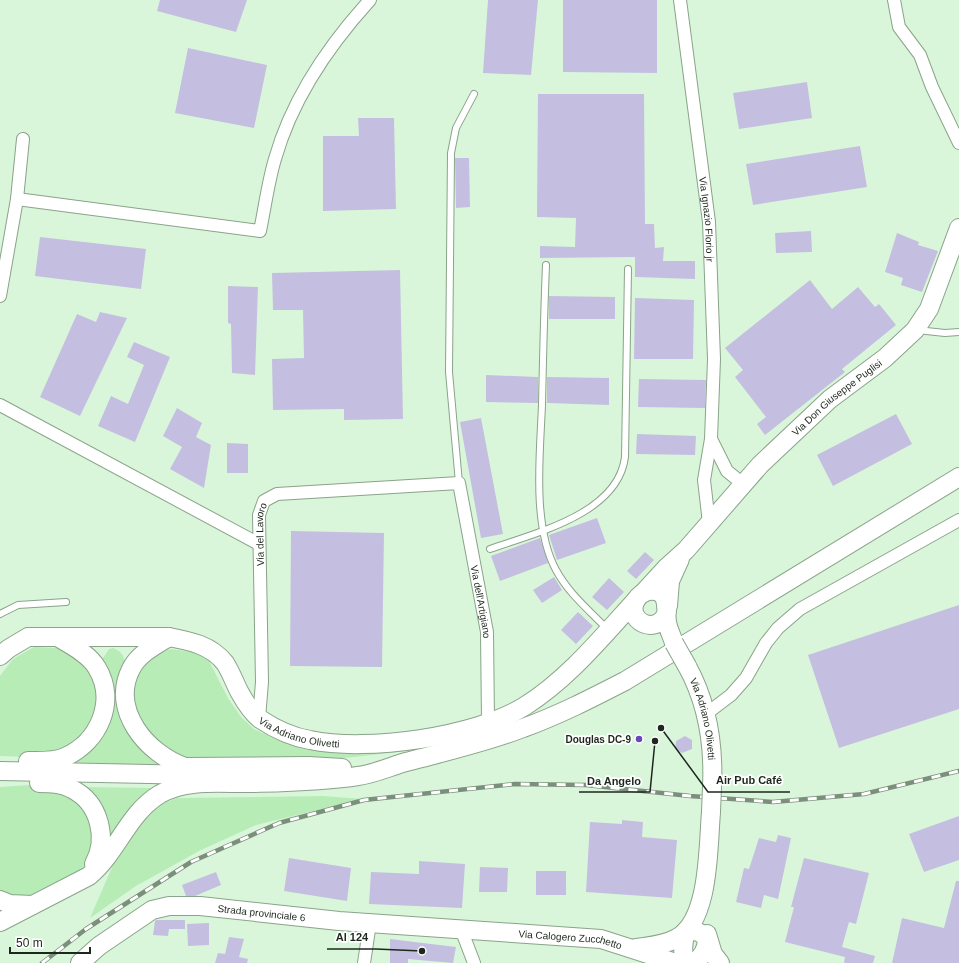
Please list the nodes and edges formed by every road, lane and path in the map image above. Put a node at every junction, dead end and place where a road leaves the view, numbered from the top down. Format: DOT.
graph roads {
  1 [pos="370,0"];
  2 [pos="680,0"];
  3 [pos="894,0"];
  4 [pos="474,94"];
  5 [pos="23,139"];
  6 [pos="959,143"];
  7 [pos="17,199"];
  8 [pos="959,228"];
  9 [pos="546,265"];
  10 [pos="628,269"];
  11 [pos="0,296"];
  12 [pos="915,330"];
  13 [pos="959,332"];
  14 [pos="0,405"];
  15 [pos="711,439"];
  16 [pos="959,477"];
  17 [pos="459,483"];
  18 [pos="743,484"];
  19 [pos="959,520"];
  20 [pos="709,523"];
  21 [pos="544,530"];
  22 [pos="259,544"];
  23 [pos="490,549"];
  24 [pos="686,550"];
  25 [pos="640,596"];
  26 [pos="66,602"];
  27 [pos="668,609"];
  28 [pos="0,614"];
  29 [pos="646,624"];
  30 [pos="608,630"];
  31 [pos="169,637"];
  32 [pos="59,638"];
  33 [pos="115,638"];
  34 [pos="674,643"];
  35 [pos="0,656"];
  36 [pos="97,667"];
  37 [pos="132,668"];
  38 [pos="706,714"];
  39 [pos="259,718"];
  40 [pos="488,722"];
  41 [pos="0,761"];
  42 [pos="393,765"];
  43 [pos="355,769"];
  44 [pos="0,771"];
  45 [pos="0,781"];
  46 [pos="75,883"];
  47 [pos="703,896"];
  48 [pos="0,900"];
  49 [pos="32,906"];
  50 [pos="0,922"];
  51 [pos="370,923"];
  52 [pos="461,929"];
  53 [pos="686,931"];
  54 [pos="707,938"];
  55 [pos="632,948"];
  56 [pos="80,963"];
  57 [pos="364,963"];
  58 [pos="474,963"];
  59 [pos="676,963"];
  60 [pos="685,963"];
  61 [pos="693,963"];
  62 [pos="720,963"];
  1 -- 7 [label="street"];
  2 -- 15 [label="street, Via Ignazio Florio jr"];
  3 -- 6 [label="street"];
  4 -- 17 [label="lane"];
  5 -- 7 [label="street"];
  7 -- 11 [label="street"];
  8 -- 12 [label="main road, Via Don Giuseppe Puglisi"];
  9 -- 21 [label="lane"];
  10 -- 21 [label="lane"];
  12 -- 13 [label="lane"];
  12 -- 18 [label="main road, Via Don Giuseppe Puglisi"];
  14 -- 22 [label="street"];
  15 -- 18 [label="street"];
  15 -- 20 [label="street, Via Ignazio Florio jr"];
  16 -- 42 [label="main road"];
  17 -- 22 [label="street, Via del Lavoro"];
  17 -- 40 [label="street, Via dell'Artigiano"];
  18 -- 20 [label="main road, Via Don Giuseppe Puglisi"];
  19 -- 38 [label="street"];
  20 -- 24 [label="main road, Via Don Giuseppe Puglisi"];
  21 -- 23 [label="lane"];
  21 -- 30 [label="lane"];
  22 -- 39 [label="street, Via del Lavoro"];
  24 -- 25 [label="main road, Via Don Giuseppe Puglisi"];
  24 -- 27 [label="main road, Via Don Giuseppe Puglisi"];
  25 -- 27 [label="main road"];
  25 -- 29 [label="main road"];
  25 -- 30 [label="main road, Via Adriano Olivetti"];
  26 -- 28 [label="lane"];
  27 -- 29 [label="main road"];
  27 -- 34 [label="main road, Via Adriano Olivetti"];
  29 -- 30 [label="main road, Via Adriano Olivetti"];
  29 -- 34 [label="main road, Via Adriano Olivetti"];
  30 -- 40 [label="main road, Via Adriano Olivetti"];
  31 -- 33 [label="main road, Via Adriano Olivetti"];
  31 -- 37 [label="main road"];
  31 -- 39 [label="main road, Via Adriano Olivetti"];
  32 -- 33 [label="main road, Via Adriano Olivetti"];
  32 -- 35 [label="main road, Via Adriano Olivetti"];
  32 -- 36 [label="main road"];
  33 -- 36 [label="main road"];
  33 -- 37 [label="main road"];
  34 -- 38 [label="main road, Via Adriano Olivetti, bridge"];
  36 -- 41 [label="main road"];
  37 -- 43 [label="main road"];
  38 -- 47 [label="main road, Via Adriano Olivetti, bridge"];
  39 -- 40 [label="main road, Via Adriano Olivetti"];
  42 -- 43 [label="main road"];
  42 -- 46 [label="main road"];
  43 -- 44 [label="main road"];
  45 -- 46 [label="main road"];
  46 -- 49 [label="main road"];
  47 -- 53 [label="main road, Via Adriano Olivetti"];
  47 -- 54 [label="main road, Via Adriano Olivetti"];
  48 -- 49 [label="main road"];
  49 -- 50 [label="main road"];
  51 -- 52 [label="main road, Strada provinciale 6"];
  51 -- 56 [label="main road, Strada provinciale 6"];
  51 -- 57 [label="street"];
  52 -- 55 [label="main road, Via Calogero Zucchetto"];
  52 -- 58 [label="street"];
  53 -- 54 [label="main road"];
  53 -- 55 [label="main road, Via Adriano Olivetti"];
  53 -- 60 [label="main road, Via Adriano Olivetti"];
  54 -- 61 [label="main road, Via Adriano Olivetti"];
  54 -- 62 [label="main road, Via Adriano Olivetti"];
  55 -- 59 [label="main road, Via Calogero Zucchetto"];
}
